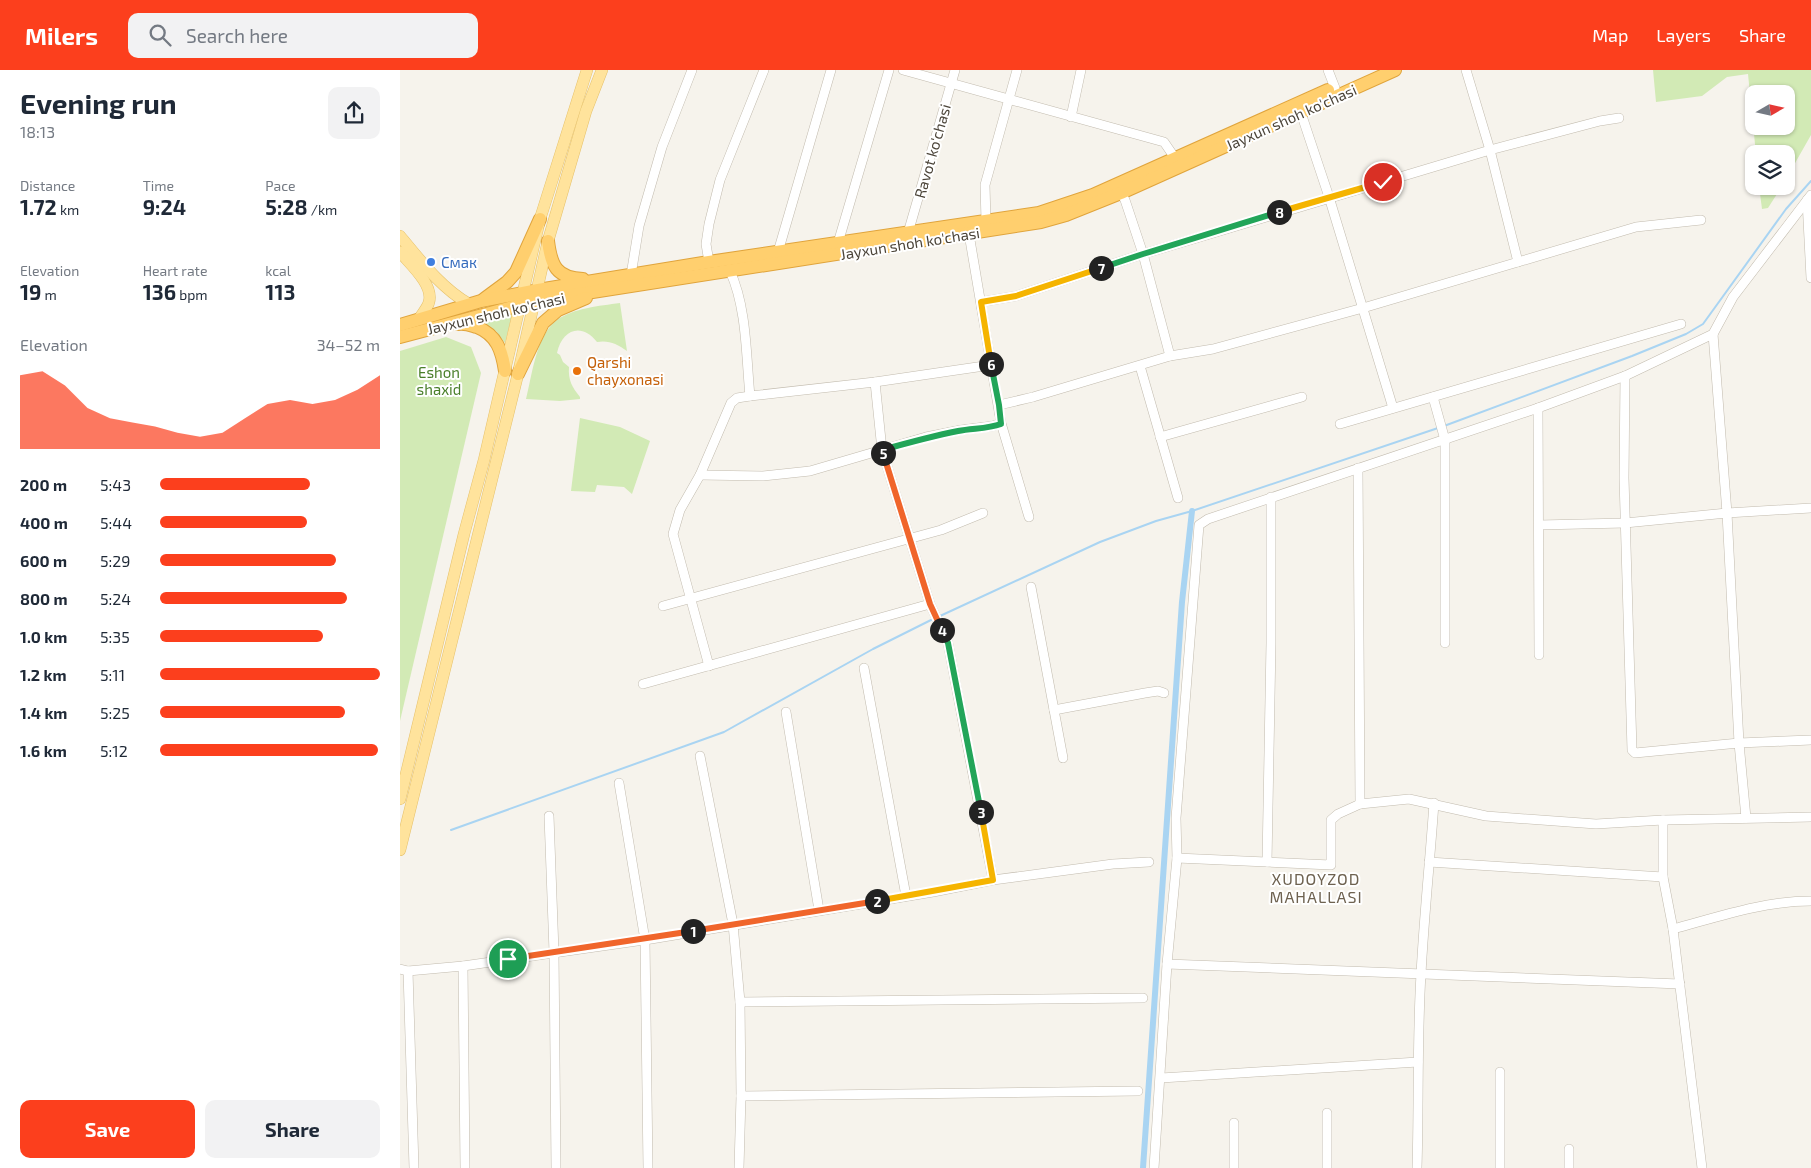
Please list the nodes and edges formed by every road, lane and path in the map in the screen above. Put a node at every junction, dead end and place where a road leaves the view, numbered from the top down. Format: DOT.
graph roads {
  1 [pos="587,70"];
  2 [pos="602,70"];
  3 [pos="692,70"];
  4 [pos="764,70"];
  5 [pos="830,70"];
  6 [pos="889,70"];
  7 [pos="903,70"];
  8 [pos="955,70"];
  9 [pos="1016,70"];
  10 [pos="1081,70"];
  11 [pos="1328,70"];
  12 [pos="1374,70"];
  13 [pos="1395,70"];
  14 [pos="1466,70"];
  15 [pos="951,84"];
  16 [pos="1335,88"];
  17 [pos="1007,100"];
  18 [pos="1301,113"];
  19 [pos="1071,116"];
  20 [pos="1619,118"];
  21 [pos="1490,150"];
  22 [pos="1175,158"];
  23 [pos="1121,193"];
  24 [pos="1329,197"];
  25 [pos="1809,198"];
  26 [pos="540,219"];
  27 [pos="1701,220"];
  28 [pos="986,221"];
  29 [pos="908,233"];
  30 [pos="969,234"];
  31 [pos="400,236"];
  32 [pos="548,241"];
  33 [pos="838,244"];
  34 [pos="400,252"];
  35 [pos="778,252"];
  36 [pos="1143,254"];
  37 [pos="709,262"];
  38 [pos="1518,262"];
  39 [pos="730,271"];
  40 [pos="631,275"];
  41 [pos="1811,278"];
  42 [pos="600,286"];
  43 [pos="536,295"];
  44 [pos="522,299"];
  45 [pos="475,302"];
  46 [pos="981,302"];
  47 [pos="1363,308"];
  48 [pos="419,319"];
  49 [pos="1681,324"];
  50 [pos="400,325"];
  51 [pos="441,325"];
  52 [pos="1713,334"];
  53 [pos="400,337"];
  54 [pos="1170,356"];
  55 [pos="991,365"];
  56 [pos="1140,366"];
  57 [pos="505,371"];
  58 [pos="518,374"];
  59 [pos="1625,376"];
  60 [pos="875,382"];
  61 [pos="750,396"];
  62 [pos="1433,396"];
  63 [pos="1302,397"];
  64 [pos="999,405"];
  65 [pos="1393,408"];
  66 [pos="1538,408"];
  67 [pos="1001,424"];
  68 [pos="1340,424"];
  69 [pos="1160,437"];
  70 [pos="1444,437"];
  71 [pos="882,450"];
  72 [pos="1358,468"];
  73 [pos="700,475"];
  74 [pos="1271,497"];
  75 [pos="1178,498"];
  76 [pos="1811,508"];
  77 [pos="983,513"];
  78 [pos="1727,513"];
  79 [pos="1029,517"];
  80 [pos="1626,523"];
  81 [pos="1539,525"];
  82 [pos="909,539"];
  83 [pos="1031,587"];
  84 [pos="691,599"];
  85 [pos="930,604"];
  86 [pos="663,606"];
  87 [pos="1445,643"];
  88 [pos="1539,655"];
  89 [pos="708,666"];
  90 [pos="864,668"];
  91 [pos="643,684"];
  92 [pos="1164,693"];
  93 [pos="1054,710"];
  94 [pos="786,712"];
  95 [pos="1811,740"];
  96 [pos="1739,743"];
  97 [pos="700,756"];
  98 [pos="1063,758"];
  99 [pos="619,783"];
  100 [pos="400,799"];
  101 [pos="1360,804"];
  102 [pos="1434,804"];
  103 [pos="549,816"];
  104 [pos="1811,817"];
  105 [pos="1746,818"];
  106 [pos="1663,820"];
  107 [pos="400,850"];
  108 [pos="1177,858"];
  109 [pos="1149,862"];
  110 [pos="1267,862"];
  111 [pos="1430,862"];
  112 [pos="1662,877"];
  113 [pos="993,880"];
  114 [pos="906,896"];
  115 [pos="1811,901"];
  116 [pos="818,910"];
  117 [pos="733,924"];
  118 [pos="1673,929"];
  119 [pos="645,940"];
  120 [pos="554,952"];
  121 [pos="1167,964"];
  122 [pos="463,966"];
  123 [pos="404,970"];
  124 [pos="1421,975"];
  125 [pos="1680,984"];
  126 [pos="1143,998"];
  127 [pos="740,1002"];
  128 [pos="1418,1062"];
  129 [pos="1500,1072"];
  130 [pos="1161,1078"];
  131 [pos="1138,1091"];
  132 [pos="741,1096"];
  133 [pos="1327,1113"];
  134 [pos="1234,1123"];
  135 [pos="1569,1149"];
  136 [pos="414,1168"];
  137 [pos="465,1168"];
  138 [pos="556,1168"];
  139 [pos="648,1168"];
  140 [pos="739,1168"];
  141 [pos="1154,1168"];
  142 [pos="1234,1168"];
  143 [pos="1327,1168"];
  144 [pos="1417,1168"];
  145 [pos="1500,1168"];
  146 [pos="1569,1168"];
  147 [pos="1702,1168"];
  1 -- 26 [label="main road"];
  2 -- 32 [label="main road"];
  3 -- 40 [label="street"];
  4 -- 37 [label="street"];
  5 -- 35 [label="street"];
  6 -- 33 [label="street"];
  7 -- 15 [label="street"];
  8 -- 15 [label="street, Ravot ko'chasi"];
  9 -- 17 [label="street"];
  10 -- 19 [label="street"];
  11 -- 16 [label="street"];
  12 -- 16 [label="highway, Jayxun shoh ko'chasi"];
  13 -- 18 [label="highway, Jayxun shoh ko'chasi"];
  14 -- 21 [label="street"];
  15 -- 17 [label="street"];
  15 -- 29 [label="street, Ravot ko'chasi"];
  16 -- 22 [label="highway, Jayxun shoh ko'chasi"];
  17 -- 19 [label="street"];
  17 -- 28 [label="street"];
  18 -- 23 [label="highway, Jayxun shoh ko'chasi"];
  18 -- 24 [label="street"];
  19 -- 22 [label="street"];
  20 -- 21 [label="street"];
  21 -- 24 [label="street"];
  21 -- 38 [label="street"];
  22 -- 28 [label="highway, Jayxun shoh ko'chasi"];
  23 -- 30 [label="highway, Jayxun shoh ko'chasi"];
  23 -- 36 [label="street"];
  24 -- 36 [label="street"];
  24 -- 47 [label="street"];
  25 -- 41 [label="street"];
  25 -- 52 [label="street"];
  26 -- 44 [label="main road"];
  26 -- 45 [label="highway"];
  27 -- 38 [label="street"];
  28 -- 29 [label="highway, Jayxun shoh ko'chasi"];
  29 -- 33 [label="highway, Jayxun shoh ko'chasi"];
  30 -- 39 [label="highway, Jayxun shoh ko'chasi"];
  30 -- 46 [label="street"];
  31 -- 45 [label="main road"];
  32 -- 42 [label="highway"];
  32 -- 43 [label="main road"];
  33 -- 35 [label="highway, Jayxun shoh ko'chasi"];
  34 -- 48 [label="main road"];
  35 -- 37 [label="highway, Jayxun shoh ko'chasi"];
  36 -- 46 [label="street"];
  36 -- 54 [label="street"];
  37 -- 40 [label="highway, Jayxun shoh ko'chasi"];
  38 -- 47 [label="street"];
  39 -- 42 [label="highway, Jayxun shoh ko'chasi"];
  39 -- 61 [label="street"];
  40 -- 42 [label="highway, Jayxun shoh ko'chasi"];
  42 -- 43 [label="highway, Jayxun shoh ko'chasi"];
  42 -- 58 [label="highway"];
  43 -- 44 [label="highway, Jayxun shoh ko'chasi"];
  43 -- 58 [label="main road"];
  44 -- 45 [label="highway, Jayxun shoh ko'chasi"];
  44 -- 51 [label="highway, Jayxun shoh ko'chasi"];
  44 -- 57 [label="main road"];
  45 -- 48 [label="highway, Jayxun shoh ko'chasi"];
  46 -- 55 [label="street"];
  47 -- 54 [label="street"];
  47 -- 65 [label="street"];
  48 -- 50 [label="highway, Jayxun shoh ko'chasi"];
  49 -- 62 [label="street"];
  51 -- 53 [label="highway, Jayxun shoh ko'chasi"];
  51 -- 57 [label="highway"];
  52 -- 59 [label="street"];
  52 -- 78 [label="street"];
  54 -- 56 [label="street"];
  55 -- 60 [label="street"];
  55 -- 64 [label="street"];
  56 -- 64 [label="street"];
  56 -- 69 [label="street"];
  57 -- 100 [label="main road"];
  58 -- 107 [label="main road"];
  59 -- 66 [label="street"];
  59 -- 80 [label="street"];
  60 -- 61 [label="street"];
  60 -- 71 [label="street"];
  61 -- 73 [label="street"];
  62 -- 65 [label="street"];
  62 -- 70 [label="street"];
  63 -- 69 [label="street"];
  64 -- 67 [label="street"];
  65 -- 68 [label="street"];
  66 -- 70 [label="street"];
  66 -- 81 [label="street"];
  67 -- 71 [label="street"];
  67 -- 79 [label="street"];
  69 -- 75 [label="street"];
  70 -- 72 [label="street"];
  70 -- 87 [label="street"];
  71 -- 73 [label="street"];
  71 -- 82 [label="street"];
  72 -- 74 [label="street"];
  72 -- 101 [label="street"];
  73 -- 84 [label="street"];
  74 -- 108 [label="street"];
  74 -- 110 [label="street"];
  76 -- 78 [label="street"];
  77 -- 82 [label="street"];
  78 -- 80 [label="street"];
  78 -- 96 [label="street"];
  80 -- 81 [label="street"];
  80 -- 96 [label="street"];
  81 -- 88 [label="street"];
  82 -- 84 [label="street"];
  82 -- 85 [label="street"];
  83 -- 93 [label="street"];
  84 -- 86 [label="street"];
  84 -- 89 [label="street"];
  85 -- 89 [label="street"];
  85 -- 113 [label="street"];
  89 -- 91 [label="street"];
  90 -- 114 [label="street"];
  92 -- 93 [label="street"];
  93 -- 98 [label="street"];
  94 -- 116 [label="street"];
  95 -- 96 [label="street"];
  96 -- 105 [label="street"];
  97 -- 117 [label="street"];
  99 -- 119 [label="street"];
  101 -- 102 [label="street"];
  101 -- 110 [label="street"];
  102 -- 106 [label="street"];
  102 -- 111 [label="street"];
  103 -- 120 [label="street"];
  104 -- 105 [label="street"];
  105 -- 106 [label="street"];
  106 -- 112 [label="street"];
  108 -- 110 [label="street"];
  108 -- 121 [label="street"];
  109 -- 113 [label="street"];
  111 -- 112 [label="street"];
  111 -- 124 [label="street"];
  112 -- 118 [label="street"];
  113 -- 114 [label="street"];
  114 -- 116 [label="street"];
  115 -- 118 [label="street"];
  116 -- 117 [label="street"];
  117 -- 119 [label="street"];
  117 -- 127 [label="street"];
  118 -- 125 [label="street"];
  119 -- 120 [label="street"];
  119 -- 139 [label="street"];
  120 -- 122 [label="street"];
  120 -- 138 [label="street"];
  121 -- 124 [label="street"];
  121 -- 130 [label="street"];
  122 -- 123 [label="street"];
  122 -- 137 [label="street"];
  123 -- 136 [label="street"];
  124 -- 125 [label="street"];
  124 -- 128 [label="street"];
  125 -- 147 [label="street"];
  126 -- 127 [label="street"];
  127 -- 132 [label="street"];
  128 -- 130 [label="street"];
  128 -- 144 [label="street"];
  129 -- 145 [label="street"];
  130 -- 141 [label="street"];
  131 -- 132 [label="street"];
  132 -- 140 [label="street"];
  133 -- 143 [label="street"];
  134 -- 142 [label="street"];
  135 -- 146 [label="street"];
}
